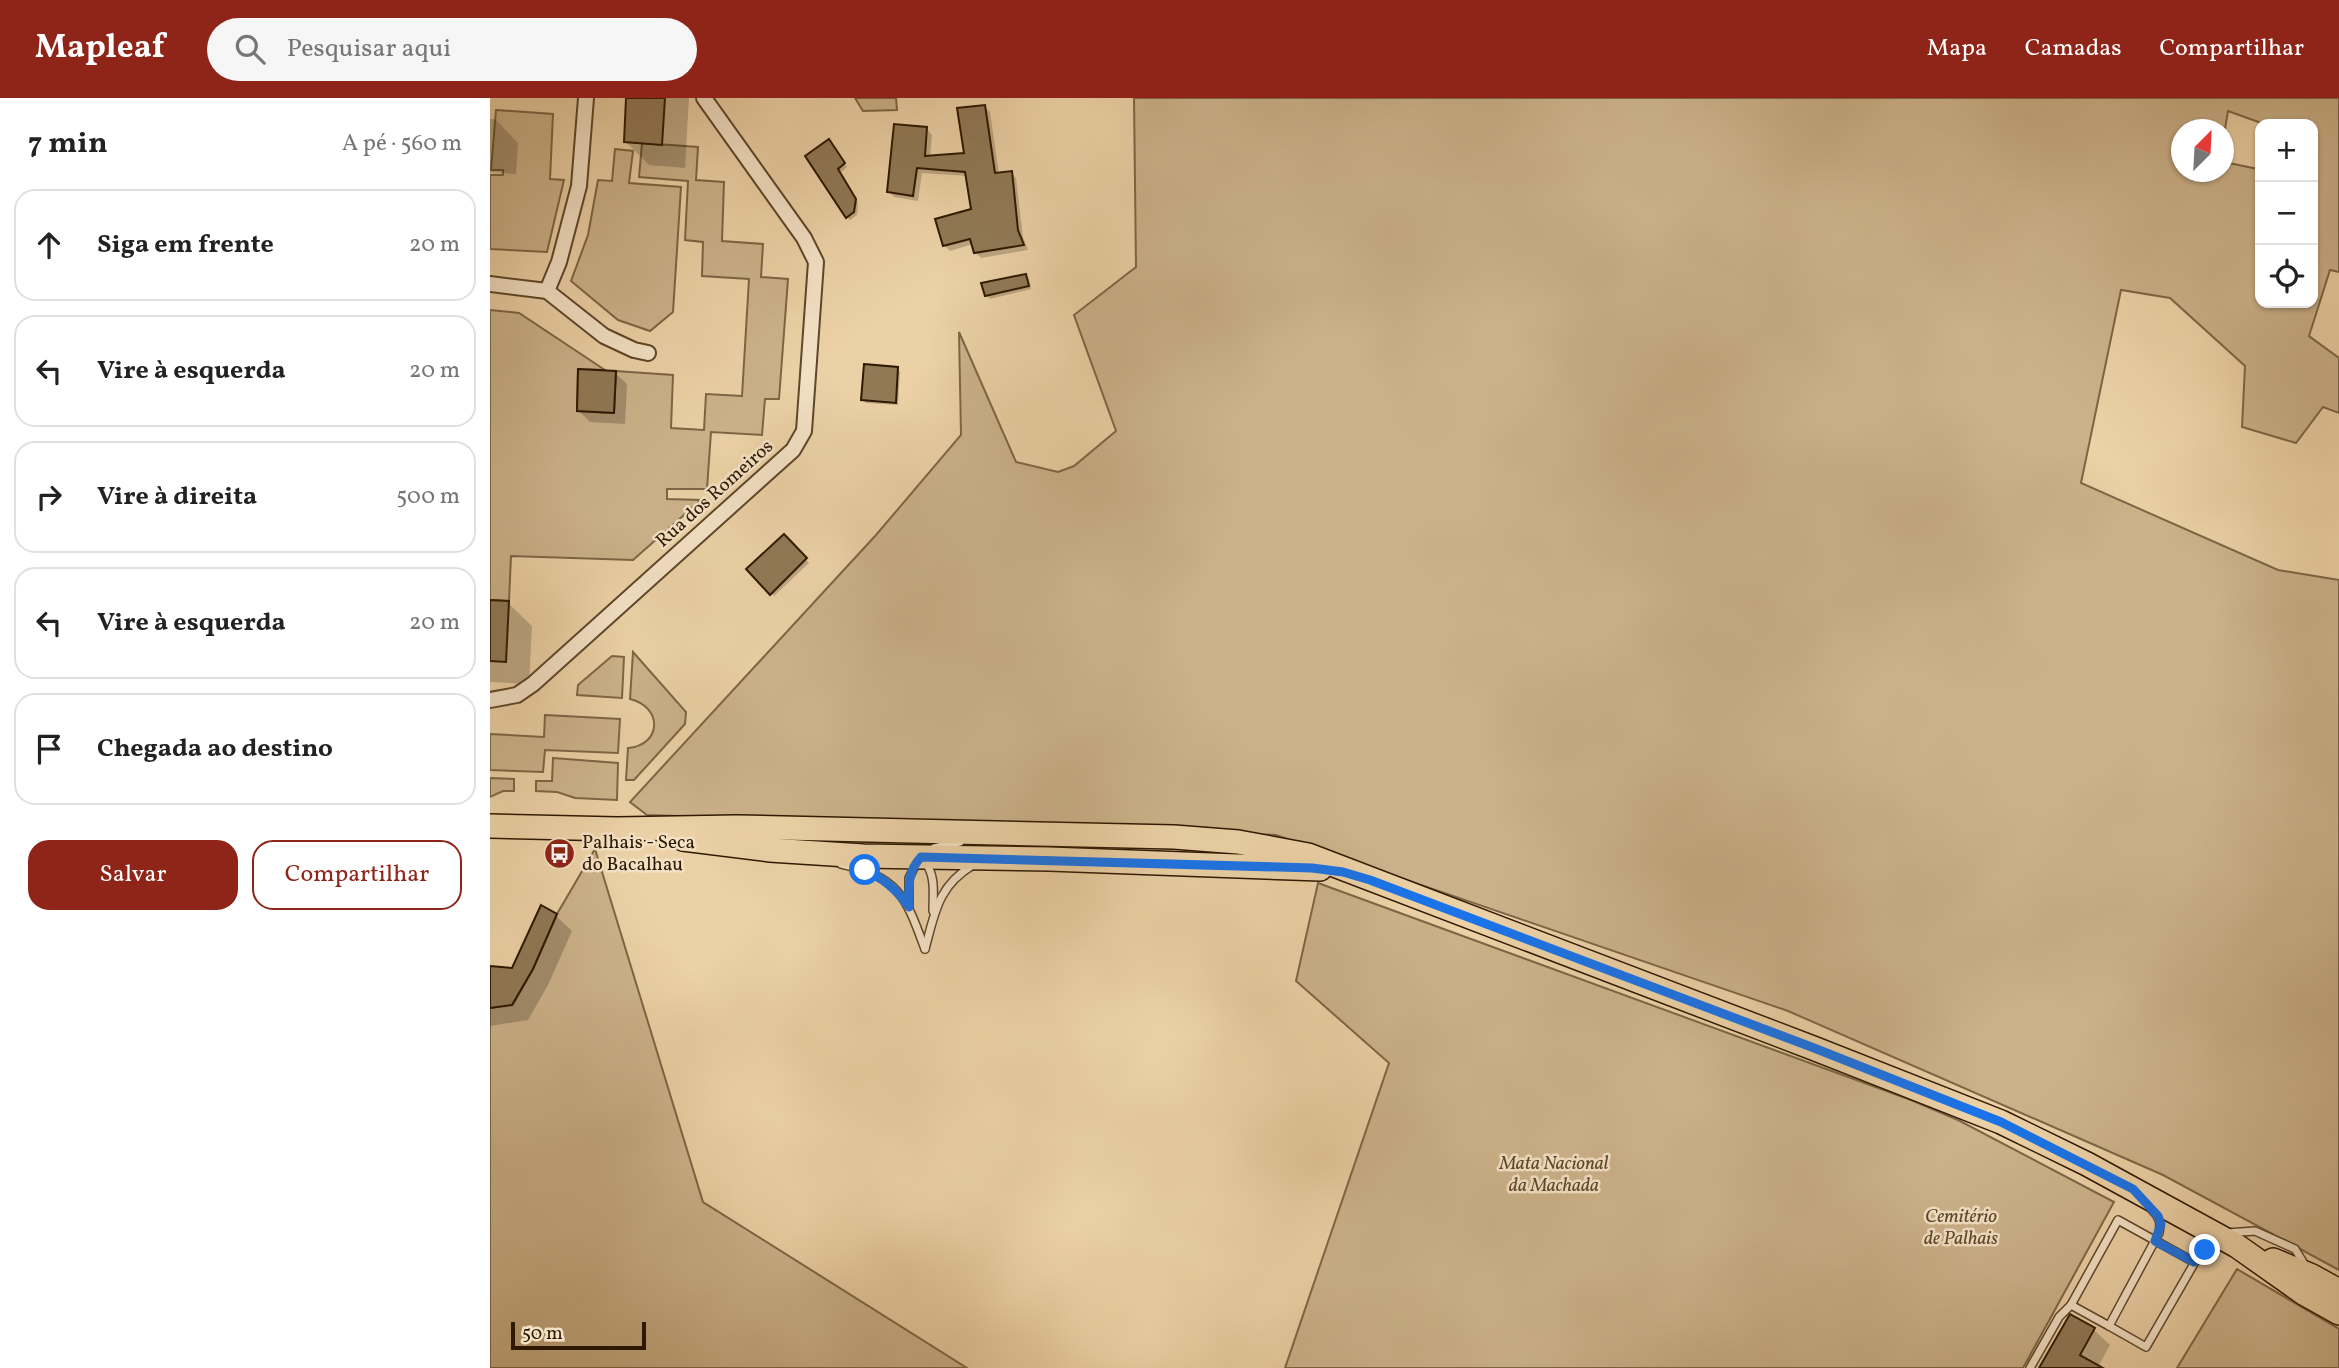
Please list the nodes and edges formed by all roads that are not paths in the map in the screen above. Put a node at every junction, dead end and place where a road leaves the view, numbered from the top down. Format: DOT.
graph roads {
  1 [pos="586,98"];
  2 [pos="704,98"];
  3 [pos="490,284"];
  4 [pos="547,291"];
  5 [pos="648,353"];
  6 [pos="490,700"];
  7 [pos="490,826"];
  8 [pos="617,829"];
  9 [pos="1002,833"];
  10 [pos="770,850"];
  11 [pos="916,851"];
  12 [pos="988,858"];
  13 [pos="1370,880"];
  14 [pos="909,907"];
  15 [pos="933,919"];
  16 [pos="2133,1189"];
  17 [pos="2226,1240"];
  18 [pos="2155,1241"];
  19 [pos="2194,1262"];
  20 [pos="2339,1291"];
  21 [pos="2071,1306"];
  22 [pos="2339,1313"];
  23 [pos="2109,1326"];
  24 [pos="2031,1368"];
  1 -- 4 [label="street"];
  2 -- 6 [label="street, Rua dos Romeiros"];
  3 -- 4 [label="street"];
  4 -- 5 [label="street"];
  7 -- 8 [label="main road"];
  8 -- 9 [label="main road"];
  8 -- 10 [label="main road"];
  9 -- 11 [label="lane"];
  9 -- 13 [label="main road"];
  10 -- 11 [label="main road"];
  10 -- 14 [label="lane"];
  11 -- 12 [label="main road"];
  11 -- 14 [label="lane"];
  11 -- 15 [label="lane"];
  12 -- 13 [label="main road"];
  12 -- 15 [label="lane"];
  13 -- 16 [label="main road"];
  14 -- 15 [label="lane"];
  16 -- 17 [label="main road"];
  16 -- 18 [label="lane"];
  17 -- 19 [label="lane"];
  17 -- 20 [label="main road"];
  17 -- 22 [label="main road"];
  18 -- 19 [label="lane"];
  18 -- 21 [label="lane"];
  18 -- 23 [label="lane"];
  19 -- 23 [label="lane"];
  21 -- 23 [label="lane"];
  21 -- 24 [label="lane"];
}
